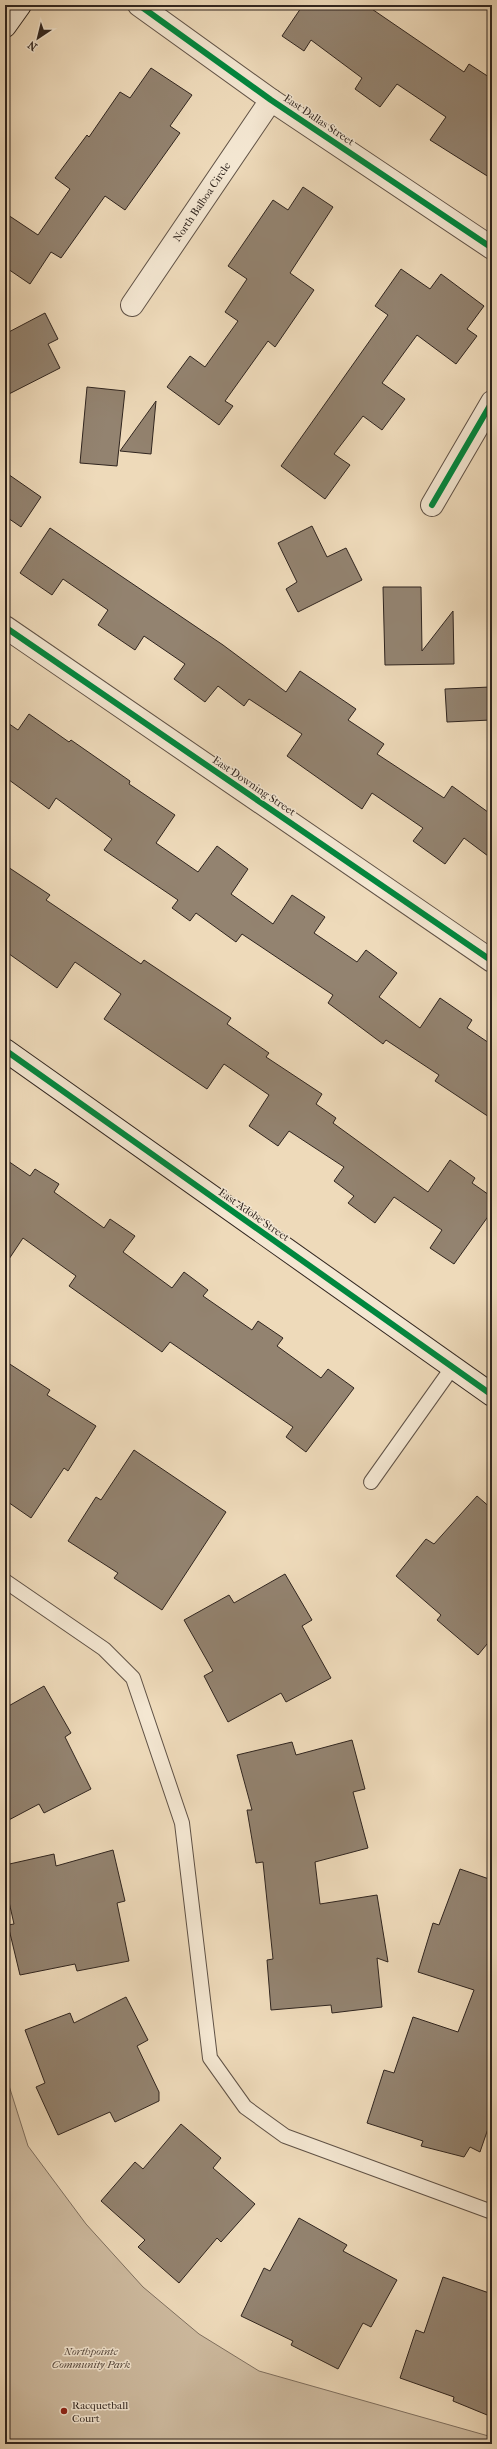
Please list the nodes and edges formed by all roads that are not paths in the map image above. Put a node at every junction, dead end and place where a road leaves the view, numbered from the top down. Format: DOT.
graph roads {
  1 [pos="20,5"];
  2 [pos="139,5"];
  3 [pos="5,26"];
  4 [pos="271,100"];
  5 [pos="492,248"];
  6 [pos="132,305"];
  7 [pos="492,402"];
  8 [pos="432,505"];
  9 [pos="5,627"];
  10 [pos="492,961"];
  11 [pos="5,1050"];
  12 [pos="452,1368"];
  13 [pos="492,1395"];
  14 [pos="371,1482"];
  15 [pos="5,1581"];
  16 [pos="492,2212"];
  1 -- 3 [label="street"];
  2 -- 4 [label="street, East Dallas Street"];
  4 -- 5 [label="street, East Dallas Street"];
  4 -- 6 [label="street, North Balboa Circle"];
  7 -- 8 [label="street"];
  9 -- 10 [label="street, East Downing Street"];
  11 -- 12 [label="street, East Adobe Street"];
  12 -- 13 [label="street, East Adobe Street"];
  12 -- 14 [label="lane"];
  15 -- 16 [label="lane"];
}
